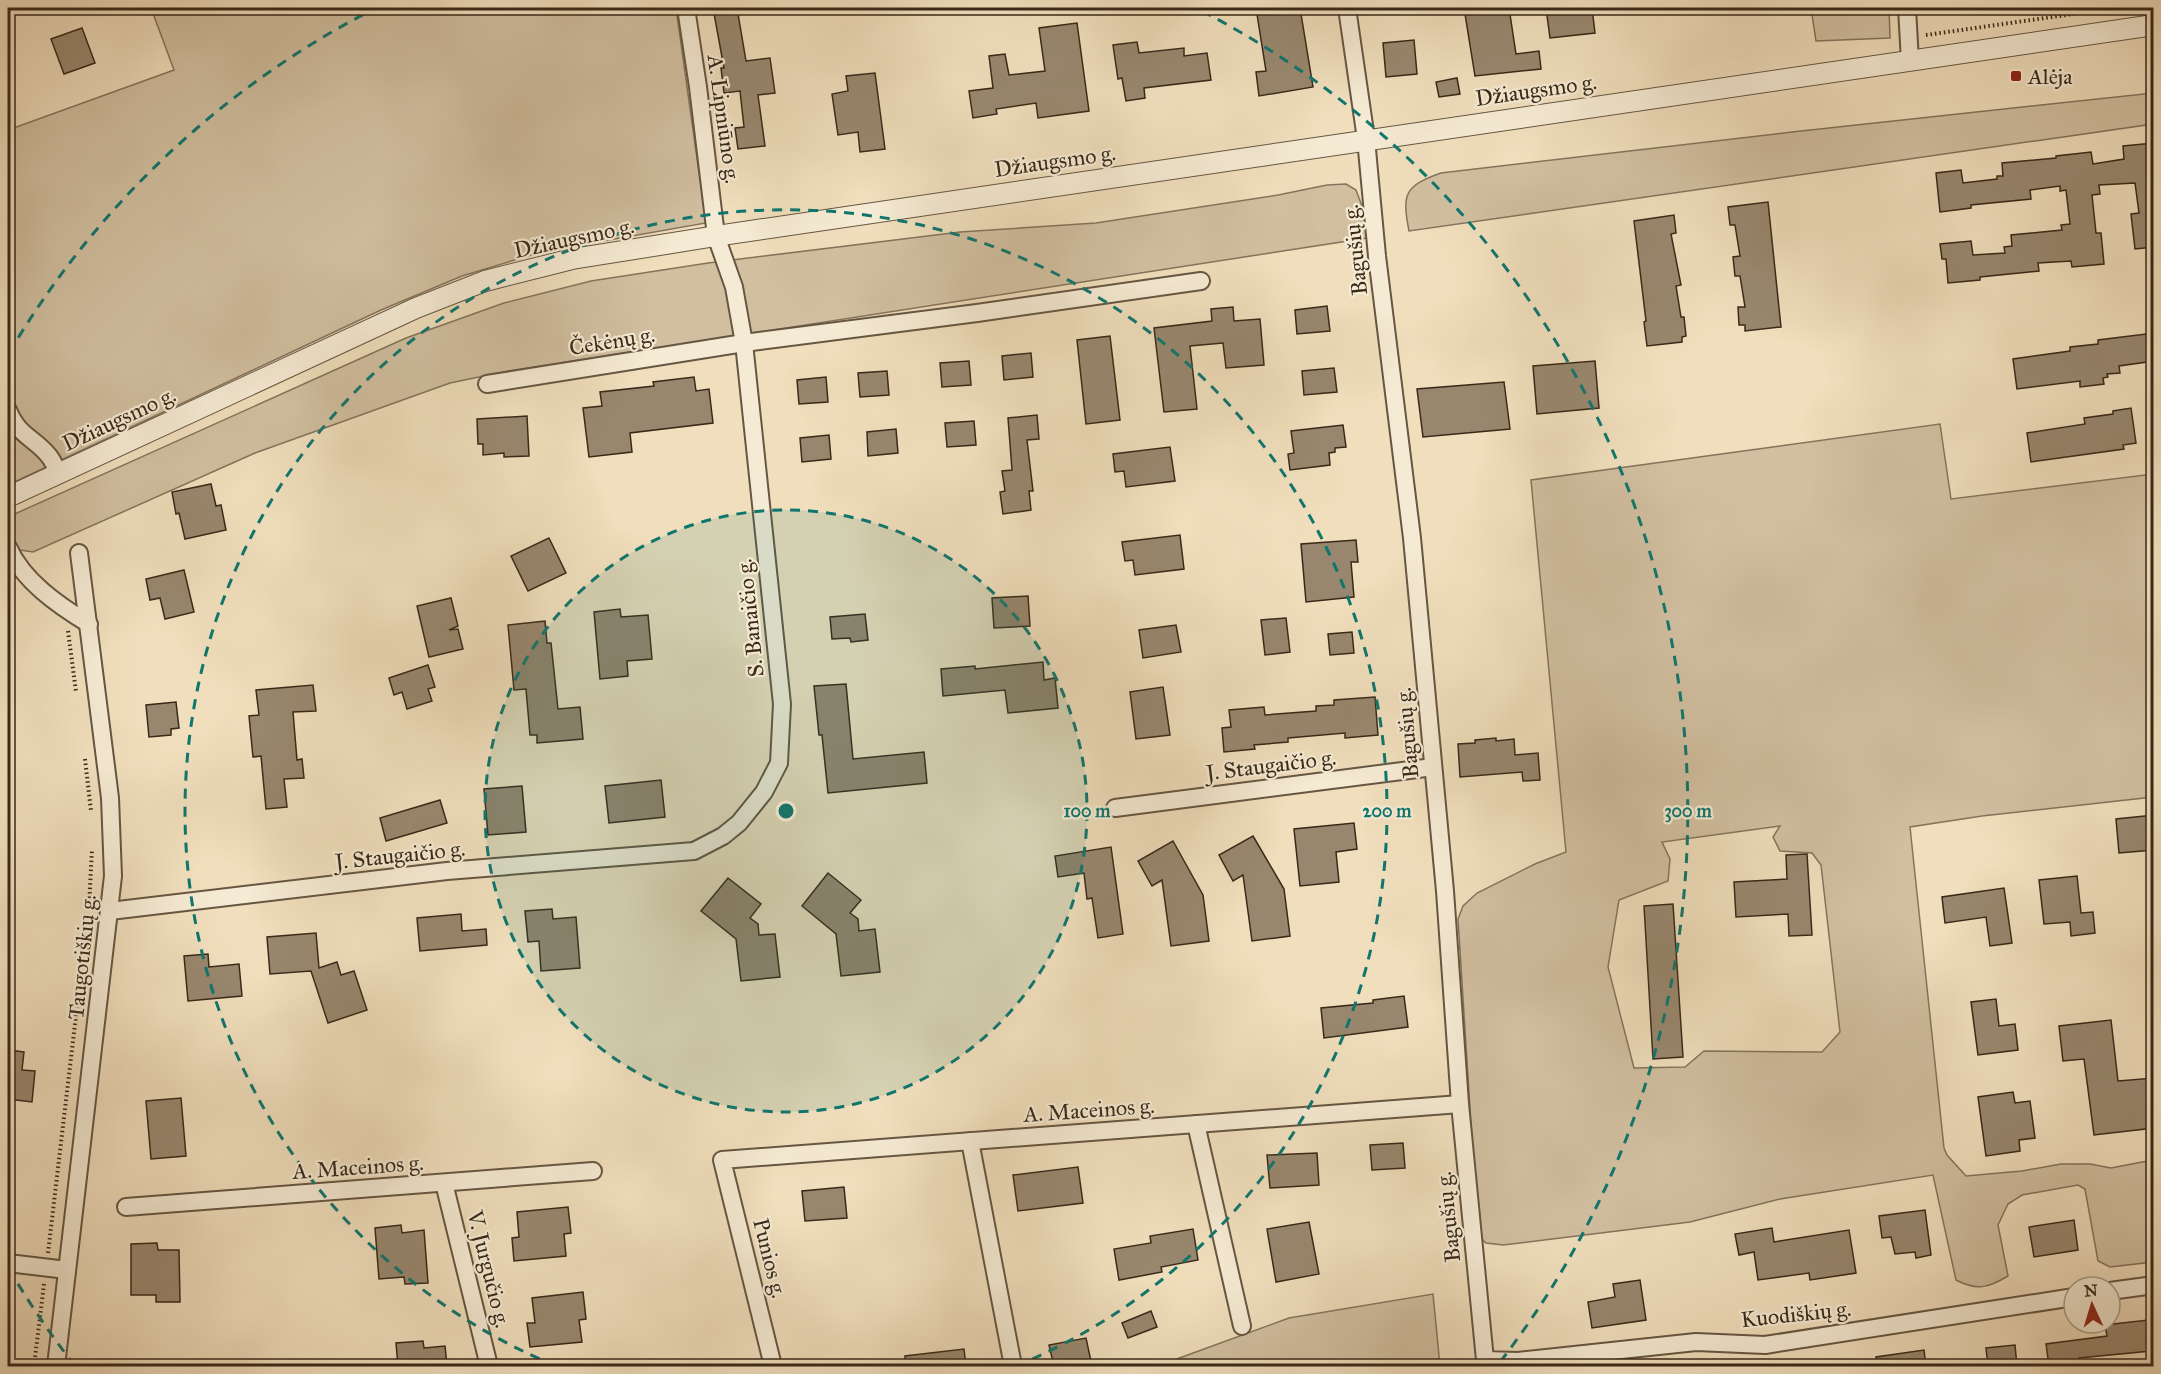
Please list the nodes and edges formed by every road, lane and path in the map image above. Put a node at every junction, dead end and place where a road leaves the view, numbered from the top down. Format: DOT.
graph roads {
  1 [pos="686,8"];
  2 [pos="1347,8"];
  3 [pos="1907,8"];
  4 [pos="2115,8"];
  5 [pos="2154,25"];
  6 [pos="1909,38"];
  7 [pos="1910,61"];
  8 [pos="1366,139"];
  9 [pos="716,236"];
  10 [pos="1201,280"];
  11 [pos="744,343"];
  12 [pos="487,384"];
  13 [pos="8,410"];
  14 [pos="59,474"];
  15 [pos="8,497"];
  16 [pos="8,547"];
  17 [pos="79,553"];
  18 [pos="65,609"];
  19 [pos="89,624"];
  20 [pos="76,694"];
  21 [pos="84,754"];
  22 [pos="1433,767"];
  23 [pos="1115,808"];
  24 [pos="91,814"];
  25 [pos="92,843"];
  26 [pos="694,851"];
  27 [pos="111,911"];
  28 [pos="89,913"];
  29 [pos="79,996"];
  30 [pos="1460,1104"];
  31 [pos="1196,1124"];
  32 [pos="970,1141"];
  33 [pos="722,1160"];
  34 [pos="593,1171"];
  35 [pos="444,1183"];
  36 [pos="126,1207"];
  37 [pos="8,1263"];
  38 [pos="46,1268"];
  39 [pos="67,1270"];
  40 [pos="2154,1285"];
  41 [pos="2122,1290"];
  42 [pos="2062,1299"];
  43 [pos="1242,1326"];
  44 [pos="1485,1360"];
  45 [pos="34,1366"];
  46 [pos="56,1366"];
  47 [pos="489,1366"];
  48 [pos="773,1366"];
  49 [pos="1013,1366"];
  1 -- 9 [label="street, A. Lipniūno g."];
  2 -- 8 [label="street, Bagušių g."];
  3 -- 6 [label="street"];
  4 -- 6 [label="path"];
  5 -- 7 [label="street, Džiaugsmo g."];
  6 -- 7 [label="street"];
  7 -- 8 [label="street, Džiaugsmo g."];
  8 -- 9 [label="street, Džiaugsmo g."];
  8 -- 22 [label="street, Bagušių g."];
  9 -- 11 [label="street, S. Banaičio g."];
  9 -- 14 [label="street, Džiaugsmo g."];
  10 -- 11 [label="street"];
  11 -- 12 [label="street, Čekėnų g."];
  11 -- 26 [label="street, S. Banaičio g."];
  13 -- 14 [label="street"];
  14 -- 15 [label="street, Džiaugsmo g."];
  16 -- 18 [label="street"];
  17 -- 19 [label="street, Taugotiškių g."];
  18 -- 19 [label="street"];
  18 -- 20 [label="path"];
  19 -- 27 [label="street, Taugotiškių g."];
  21 -- 24 [label="path"];
  22 -- 23 [label="street, J. Staugaičio g."];
  22 -- 30 [label="street, Bagušių g."];
  25 -- 28 [label="path"];
  26 -- 27 [label="street, J. Staugaičio g."];
  27 -- 39 [label="street, Taugotiškių g."];
  29 -- 38 [label="path"];
  30 -- 31 [label="street, A. Maceinos g."];
  30 -- 44 [label="street, Bagušių g."];
  31 -- 32 [label="street, A. Maceinos g."];
  31 -- 43 [label="street"];
  32 -- 33 [label="street, A. Maceinos g."];
  32 -- 49 [label="street"];
  33 -- 48 [label="street, Punios g."];
  34 -- 35 [label="street, A. Maceinos g."];
  35 -- 36 [label="street, A. Maceinos g."];
  35 -- 47 [label="street, V. Jurgučio g."];
  37 -- 38 [label="street"];
  38 -- 39 [label="street"];
  38 -- 45 [label="path"];
  39 -- 46 [label="street, Taugotiškių g."];
  40 -- 41 [label="street"];
  42 -- 44 [label="street, Kuodiškių g."];
}
